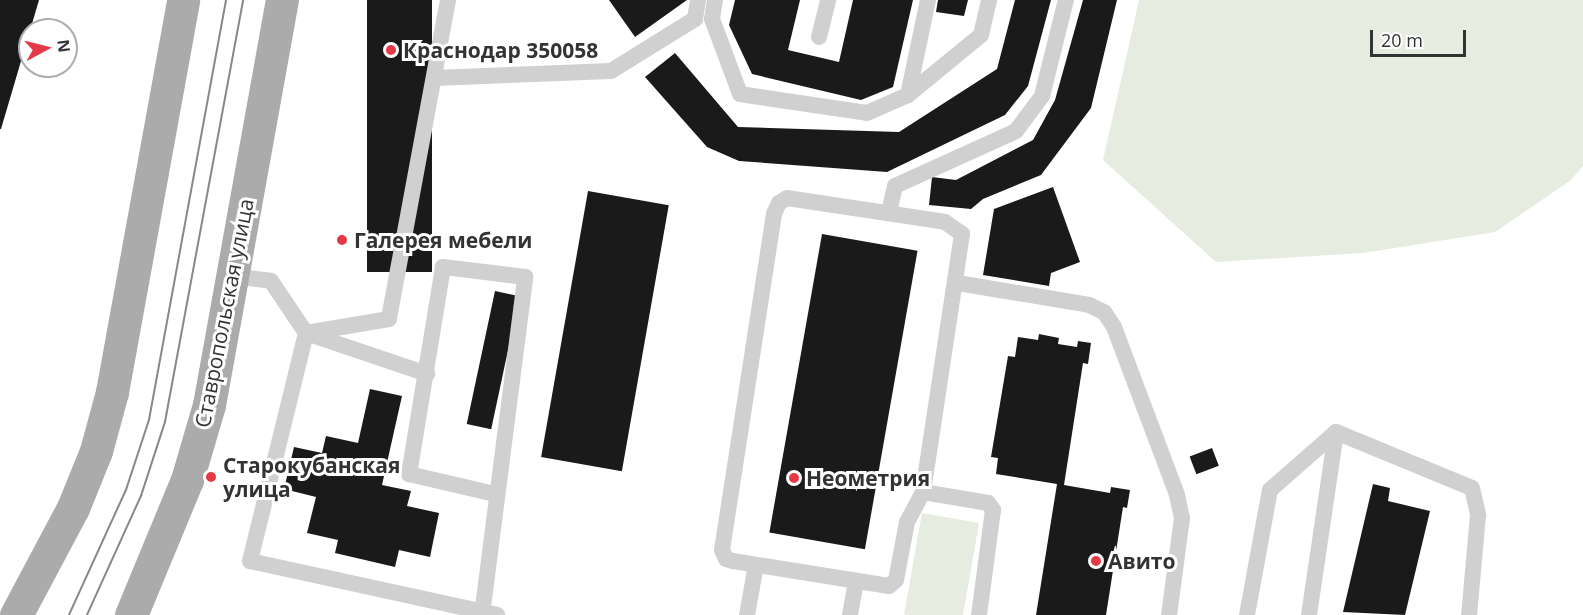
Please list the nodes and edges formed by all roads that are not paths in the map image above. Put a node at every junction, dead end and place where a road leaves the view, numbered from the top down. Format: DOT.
graph roads {
  1 [pos="183,0"];
  2 [pos="282,0"];
  3 [pos="448,0"];
  4 [pos="698,0"];
  5 [pos="716,0"];
  6 [pos="828,0"];
  7 [pos="928,0"];
  8 [pos="989,0"];
  9 [pos="1066,0"];
  10 [pos="819,37"];
  11 [pos="434,78"];
  12 [pos="908,95"];
  13 [pos="889,212"];
  14 [pos="232,276"];
  15 [pos="958,283"];
  16 [pos="306,333"];
  17 [pos="427,374"];
  18 [pos="1336,432"];
  19 [pos="923,492"];
  20 [pos="495,494"];
  21 [pos="756,565"];
  22 [pos="855,581"];
  23 [pos="487,614"];
  24 [pos="16,615"];
  25 [pos="131,615"];
  26 [pos="747,615"];
  27 [pos="850,615"];
  28 [pos="979,615"];
  29 [pos="1169,615"];
  30 [pos="1247,615"];
  31 [pos="1310,615"];
  32 [pos="1469,615"];
  1 -- 24 [label="main road"];
  2 -- 14 [label="main road, Ставропольская улица"];
  3 -- 11 [label="lane"];
  4 -- 11 [label="lane"];
  5 -- 12 [label="lane"];
  6 -- 10 [label="lane"];
  7 -- 12 [label="lane"];
  8 -- 12 [label="lane"];
  9 -- 13 [label="lane"];
  11 -- 16 [label="lane"];
  13 -- 15 [label="lane"];
  13 -- 21 [label="lane"];
  14 -- 16 [label="lane"];
  14 -- 25 [label="main road, Ставропольская улица"];
  15 -- 19 [label="lane"];
  15 -- 29 [label="lane"];
  16 -- 17 [label="lane"];
  16 -- 23 [label="lane"];
  17 -- 20 [label="lane"];
  17 -- 20 [label="lane"];
  18 -- 30 [label="lane"];
  18 -- 31 [label="lane"];
  18 -- 32 [label="lane"];
  19 -- 22 [label="lane"];
  19 -- 28 [label="lane"];
  20 -- 23 [label="lane"];
  21 -- 22 [label="lane"];
  21 -- 26 [label="lane"];
  22 -- 27 [label="lane"];
}
